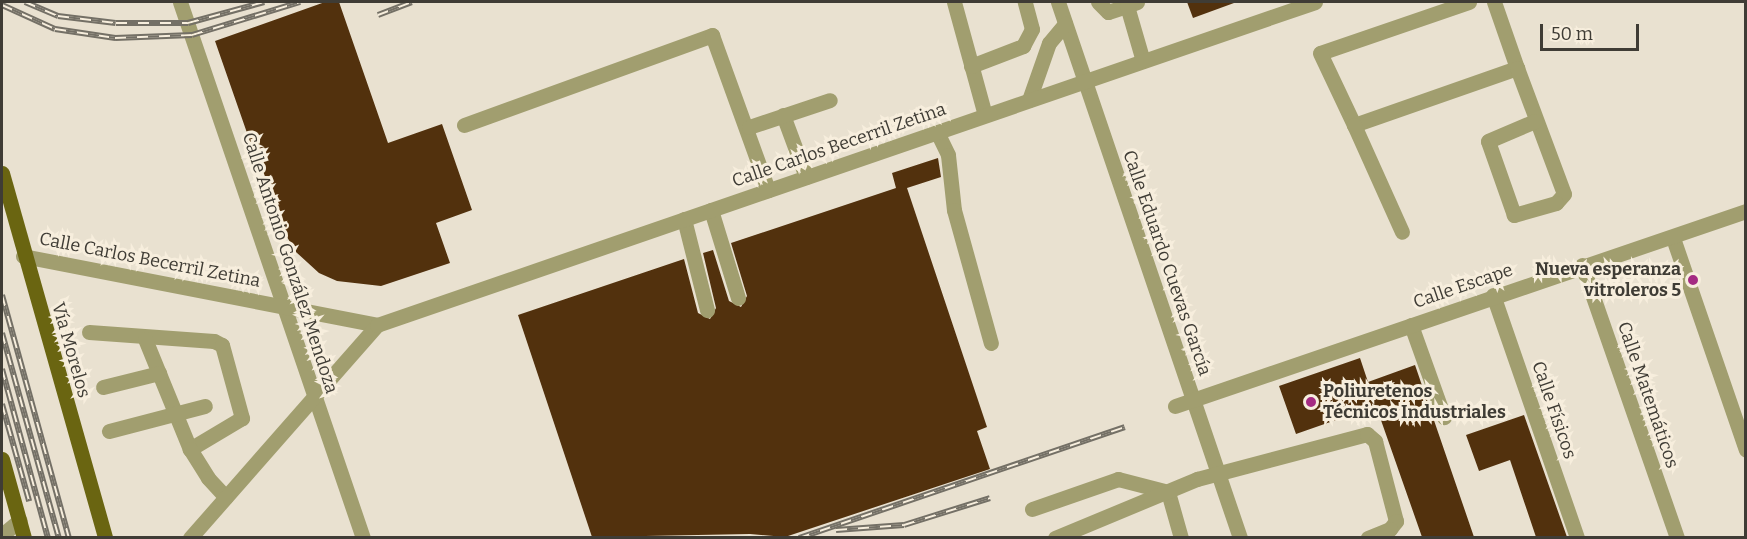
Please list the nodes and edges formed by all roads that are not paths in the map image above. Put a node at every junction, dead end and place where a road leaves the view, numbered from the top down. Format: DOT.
graph roads {
  1 [pos="180,2"];
  2 [pos="954,2"];
  3 [pos="1025,2"];
  4 [pos="1058,2"];
  5 [pos="1098,2"];
  6 [pos="1315,2"];
  7 [pos="1469,2"];
  8 [pos="1494,2"];
  9 [pos="1132,4"];
  10 [pos="1065,24"];
  11 [pos="1143,61"];
  12 [pos="971,66"];
  13 [pos="1517,68"];
  14 [pos="1084,81"];
  15 [pos="830,100"];
  16 [pos="1029,100"];
  17 [pos="783,115"];
  18 [pos="985,115"];
  19 [pos="1535,121"];
  20 [pos="464,124"];
  21 [pos="1354,125"];
  22 [pos="748,127"];
  23 [pos="937,132"];
  24 [pos="2,173"];
  25 [pos="806,177"];
  26 [pos="768,190"];
  27 [pos="711,210"];
  28 [pos="1746,211"];
  29 [pos="684,219"];
  30 [pos="1402,232"];
  31 [pos="1673,238"];
  32 [pos="22,256"];
  33 [pos="1582,265"];
  34 [pos="1494,295"];
  35 [pos="738,298"];
  36 [pos="287,305"];
  37 [pos="707,310"];
  38 [pos="377,325"];
  39 [pos="1411,325"];
  40 [pos="89,332"];
  41 [pos="145,339"];
  42 [pos="991,343"];
  43 [pos="159,373"];
  44 [pos="102,387"];
  45 [pos="313,393"];
  46 [pos="1194,400"];
  47 [pos="205,406"];
  48 [pos="1175,406"];
  49 [pos="176,414"];
  50 [pos="1444,417"];
  51 [pos="109,431"];
  52 [pos="190,449"];
  53 [pos="1746,450"];
  54 [pos="2,459"];
  55 [pos="1218,475"];
  56 [pos="1168,492"];
  57 [pos="226,496"];
  58 [pos="1032,509"];
  59 [pos="20,520"];
  60 [pos="2,535"];
  61 [pos="24,537"];
  62 [pos="105,537"];
  63 [pos="190,537"];
  64 [pos="363,537"];
  65 [pos="1055,537"];
  66 [pos="1181,537"];
  67 [pos="1240,537"];
  68 [pos="1368,537"];
  69 [pos="1577,537"];
  70 [pos="1677,537"];
  1 -- 36 [label="street, Calle Antonio González Mendoza"];
  2 -- 12 [label="street"];
  3 -- 12 [label="street"];
  4 -- 10 [label="street, Calle Eduardo Cuevas García"];
  5 -- 9 [label="street"];
  6 -- 11 [label="street, Calle Carlos Becerril Zetina"];
  7 -- 21 [label="street"];
  8 -- 13 [label="street"];
  9 -- 11 [label="street"];
  10 -- 14 [label="street, Calle Eduardo Cuevas García"];
  10 -- 16 [label="street"];
  11 -- 14 [label="street, Calle Carlos Becerril Zetina"];
  12 -- 18 [label="street"];
  13 -- 19 [label="street"];
  13 -- 21 [label="street"];
  14 -- 16 [label="street, Calle Carlos Becerril Zetina"];
  14 -- 46 [label="street, Calle Eduardo Cuevas García"];
  15 -- 17 [label="street"];
  16 -- 18 [label="street, Calle Carlos Becerril Zetina"];
  17 -- 22 [label="street"];
  17 -- 25 [label="street"];
  18 -- 23 [label="street, Calle Carlos Becerril Zetina"];
  19 -- 19 [label="street"];
  20 -- 22 [label="street"];
  21 -- 30 [label="street"];
  22 -- 26 [label="street"];
  23 -- 25 [label="street, Calle Carlos Becerril Zetina"];
  23 -- 42 [label="street"];
  24 -- 32 [label="main road, Vía Morelos"];
  25 -- 26 [label="street, Calle Carlos Becerril Zetina"];
  26 -- 27 [label="street, Calle Carlos Becerril Zetina"];
  27 -- 29 [label="street, Calle Carlos Becerril Zetina"];
  27 -- 35 [label="street"];
  28 -- 31 [label="street, Calle Escape"];
  29 -- 37 [label="street"];
  29 -- 38 [label="street, Calle Carlos Becerril Zetina"];
  31 -- 33 [label="street, Calle Escape"];
  31 -- 53 [label="street"];
  32 -- 36 [label="street, Calle Carlos Becerril Zetina"];
  32 -- 62 [label="main road, Vía Morelos"];
  33 -- 34 [label="street, Calle Escape"];
  33 -- 70 [label="street, Calle Matemáticos"];
  34 -- 39 [label="street, Calle Escape"];
  34 -- 69 [label="street, Calle Físicos"];
  36 -- 38 [label="street, Calle Carlos Becerril Zetina"];
  36 -- 45 [label="street, Calle Antonio González Mendoza"];
  38 -- 45 [label="street, Calle Carlos Becerril Zetina"];
  39 -- 46 [label="street, Calle Escape"];
  39 -- 50 [label="street"];
  40 -- 41 [label="street"];
  41 -- 43 [label="street"];
  41 -- 52 [label="street"];
  43 -- 44 [label="street"];
  43 -- 49 [label="street"];
  45 -- 57 [label="street, Calle Carlos Becerril Zetina"];
  45 -- 64 [label="street, Calle Antonio González Mendoza"];
  46 -- 48 [label="street, Calle Escape"];
  46 -- 55 [label="street, Calle Eduardo Cuevas García"];
  47 -- 49 [label="street"];
  49 -- 51 [label="street"];
  49 -- 52 [label="street"];
  52 -- 57 [label="street"];
  54 -- 59 [label="main road"];
  55 -- 56 [label="street"];
  55 -- 67 [label="street, Calle Eduardo Cuevas García"];
  55 -- 68 [label="street"];
  56 -- 58 [label="street"];
  56 -- 65 [label="street"];
  56 -- 66 [label="street"];
  57 -- 63 [label="street, Calle Carlos Becerril Zetina"];
  59 -- 60 [label="street"];
  59 -- 61 [label="main road"];
}
